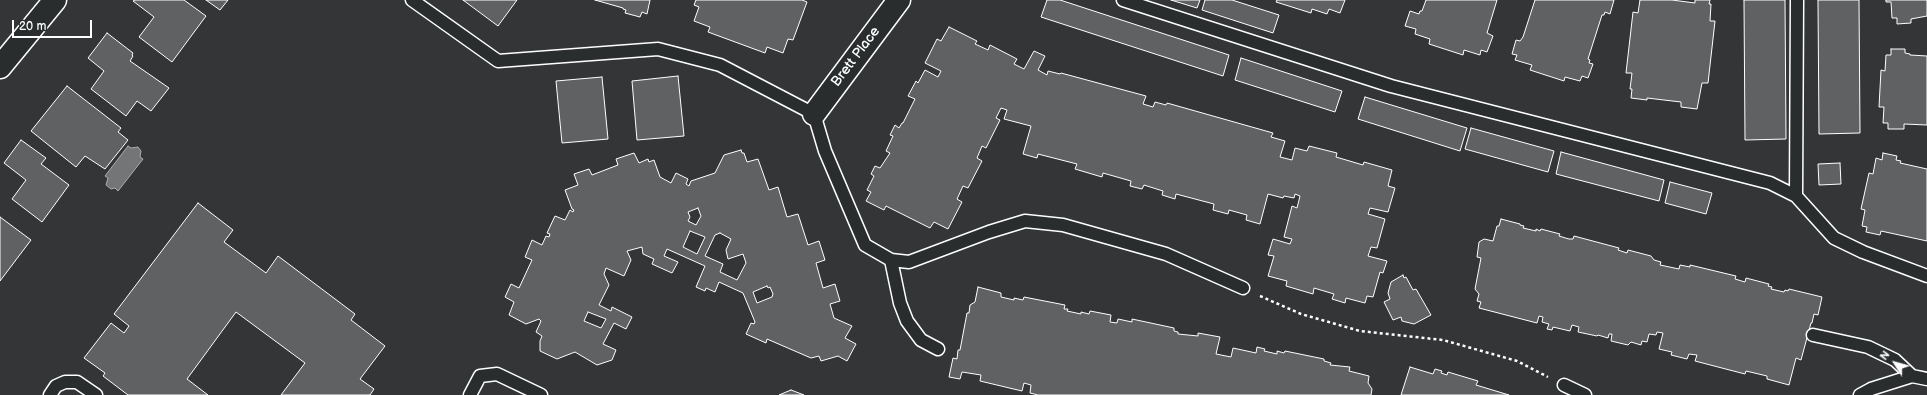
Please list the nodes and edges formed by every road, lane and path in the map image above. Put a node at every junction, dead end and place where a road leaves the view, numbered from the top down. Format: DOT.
graph roads {
  1 [pos="55,0"];
  2 [pos="412,0"];
  3 [pos="899,0"];
  4 [pos="1123,0"];
  5 [pos="1797,0"];
  6 [pos="0,67"];
  7 [pos="814,114"];
  8 [pos="1796,196"];
  9 [pos="891,260"];
  10 [pos="1927,276"];
  11 [pos="1243,288"];
  12 [pos="1813,335"];
  13 [pos="938,349"];
  14 [pos="1912,376"];
  15 [pos="1927,379"];
  16 [pos="1564,385"];
  17 [pos="50,395"];
  18 [pos="96,395"];
  19 [pos="470,395"];
  20 [pos="540,395"];
  21 [pos="1585,395"];
  22 [pos="1860,395"];
  1 -- 6 [label="street"];
  2 -- 7 [label="lane"];
  3 -- 7 [label="street, Brett Place"];
  4 -- 8 [label="lane"];
  5 -- 8 [label="lane"];
  7 -- 9 [label="lane"];
  8 -- 10 [label="lane"];
  9 -- 11 [label="lane"];
  9 -- 13 [label="lane"];
  11 -- 16 [label="path"];
  12 -- 14 [label="lane"];
  14 -- 15 [label="lane"];
  14 -- 22 [label="lane"];
  16 -- 21 [label="lane"];
  17 -- 18 [label="lane"];
  19 -- 20 [label="lane"];
}
